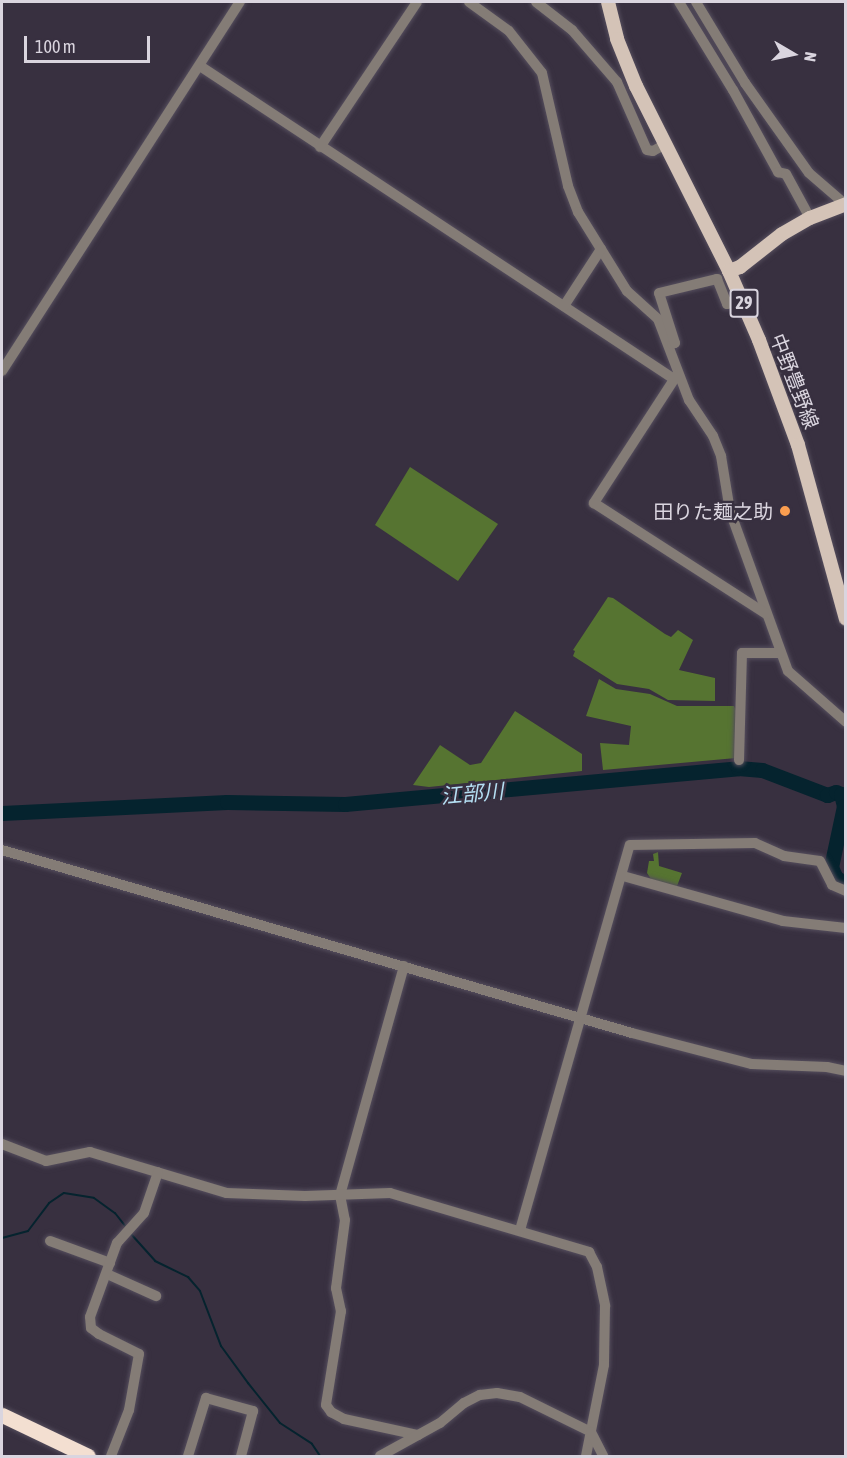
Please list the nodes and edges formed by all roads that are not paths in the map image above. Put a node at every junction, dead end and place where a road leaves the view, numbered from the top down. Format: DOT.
graph roads {
  1 [pos="240,2"];
  2 [pos="417,2"];
  3 [pos="469,2"];
  4 [pos="536,2"];
  5 [pos="608,2"];
  6 [pos="679,2"];
  7 [pos="696,2"];
  8 [pos="200,66"];
  9 [pos="664,145"];
  10 [pos="320,147"];
  11 [pos="845,204"];
  12 [pos="810,218"];
  13 [pos="601,249"];
  14 [pos="729,271"];
  15 [pos="741,297"];
  16 [pos="564,306"];
  17 [pos="669,346"];
  18 [pos="2,371"];
  19 [pos="676,375"];
  20 [pos="766,614"];
  21 [pos="846,619"];
  22 [pos="781,653"];
  23 [pos="846,722"];
  24 [pos="739,760"];
  25 [pos="2,850"];
  26 [pos="622,876"];
  27 [pos="846,891"];
  28 [pos="846,928"];
  29 [pos="404,966"];
  30 [pos="582,1017"];
  31 [pos="846,1071"];
  32 [pos="2,1144"];
  33 [pos="158,1172"];
  34 [pos="340,1195"];
  35 [pos="520,1230"];
  36 [pos="50,1241"];
  37 [pos="109,1269"];
  38 [pos="156,1296"];
  39 [pos="2,1415"];
  40 [pos="591,1432"];
  41 [pos="418,1435"];
  42 [pos="81,1455"];
  43 [pos="111,1456"];
  44 [pos="188,1456"];
  45 [pos="241,1456"];
  46 [pos="380,1456"];
  47 [pos="586,1456"];
  48 [pos="603,1456"];
  1 -- 8 [label="street"];
  2 -- 10 [label="street"];
  3 -- 13 [label="street"];
  4 -- 9 [label="street"];
  5 -- 9 [label="main road, 中野豊野線 / 29"];
  6 -- 12 [label="street"];
  7 -- 11 [label="street"];
  8 -- 10 [label="street"];
  8 -- 18 [label="street"];
  9 -- 14 [label="main road, 中野豊野線 / 29"];
  10 -- 16 [label="street"];
  11 -- 12 [label="main road"];
  12 -- 14 [label="main road"];
  13 -- 16 [label="street"];
  13 -- 17 [label="street"];
  14 -- 15 [label="main road, 中野豊野線 / 29"];
  15 -- 17 [label="street"];
  15 -- 21 [label="main road, 中野豊野線 / 29"];
  16 -- 19 [label="street"];
  17 -- 19 [label="street"];
  19 -- 20 [label="street"];
  19 -- 20 [label="street"];
  20 -- 22 [label="street"];
  22 -- 23 [label="street"];
  22 -- 24 [label="street"];
  25 -- 29 [label="street"];
  26 -- 27 [label="street"];
  26 -- 28 [label="street"];
  26 -- 30 [label="street"];
  29 -- 30 [label="street"];
  29 -- 34 [label="street"];
  30 -- 31 [label="street"];
  30 -- 35 [label="street"];
  32 -- 33 [label="street"];
  33 -- 34 [label="street"];
  33 -- 37 [label="street"];
  34 -- 35 [label="street"];
  34 -- 41 [label="street"];
  35 -- 40 [label="street"];
  36 -- 37 [label="street"];
  37 -- 38 [label="street"];
  37 -- 43 [label="street"];
  39 -- 42 [label="highway"];
  40 -- 41 [label="street"];
  40 -- 47 [label="street"];
  40 -- 48 [label="street"];
  41 -- 46 [label="street"];
  44 -- 45 [label="street"];
}
